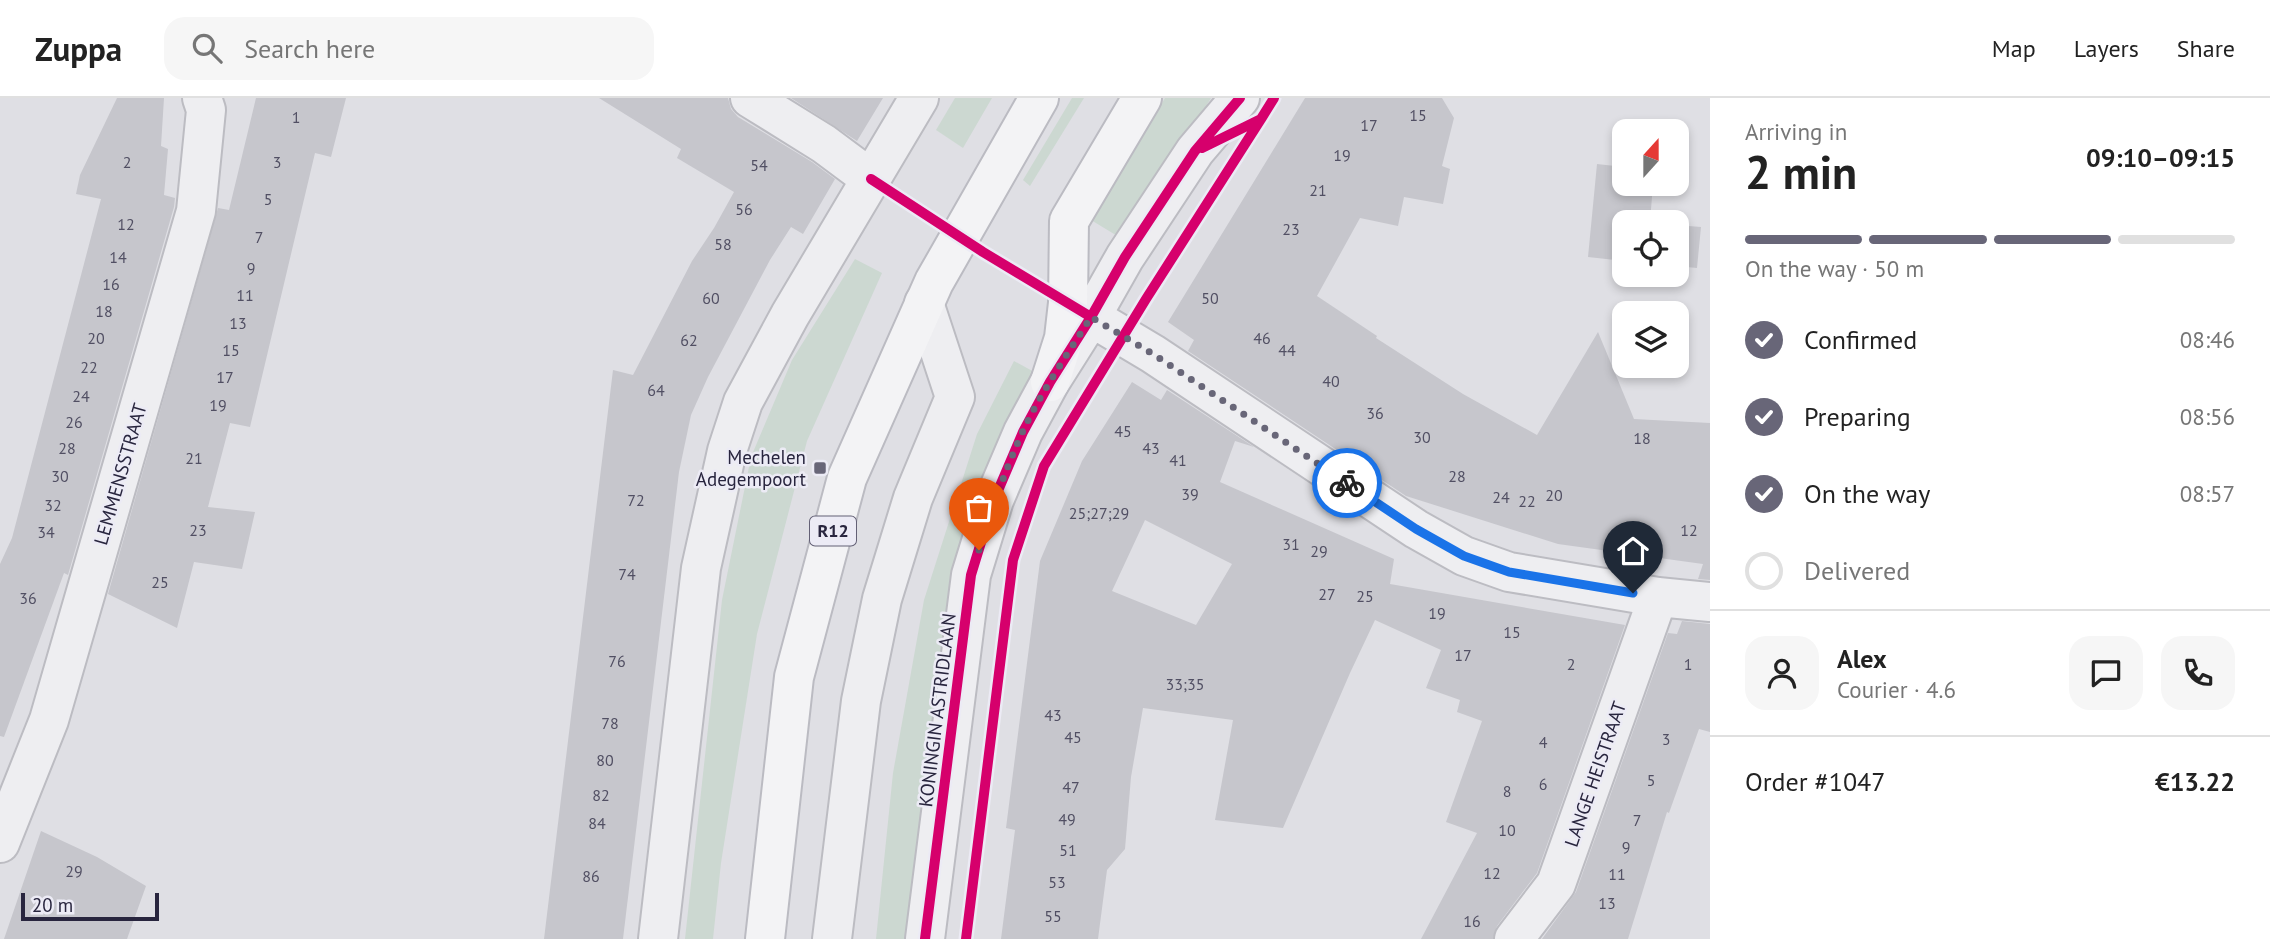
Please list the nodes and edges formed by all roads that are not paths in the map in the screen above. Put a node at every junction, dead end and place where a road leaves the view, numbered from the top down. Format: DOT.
graph roads {
  1 [pos="202,98"];
  2 [pos="750,98"];
  3 [pos="919,98"];
  4 [pos="1039,98"];
  5 [pos="1142,98"];
  6 [pos="1240,98"];
  7 [pos="871,179"];
  8 [pos="924,303"];
  9 [pos="1091,317"];
  10 [pos="1050,382"];
  11 [pos="1658,597"];
  12 [pos="1710,602"];
  13 [pos="0,843"];
  14 [pos="658,939"];
  15 [pos="765,939"];
  16 [pos="832,939"];
  17 [pos="925,939"];
  18 [pos="1514,939"];
  1 -- 13 [label="street, LEMMENSSTRAAT"];
  2 -- 7 [label="street"];
  3 -- 7 [label="street"];
  4 -- 8 [label="main road, R12"];
  5 -- 10 [label="main road, KONINGIN ASTRIDLAAN"];
  6 -- 9 [label="street, KONINGIN ASTRIDLAAN"];
  7 -- 14 [label="street"];
  8 -- 15 [label="main road, R12"];
  8 -- 16 [label="street"];
  9 -- 10 [label="street, KONINGIN ASTRIDLAAN"];
  9 -- 11 [label="street"];
  10 -- 17 [label="street, KONINGIN ASTRIDLAAN"];
  11 -- 12 [label="street"];
  11 -- 18 [label="street, LANGE HEISTRAAT"];
}
